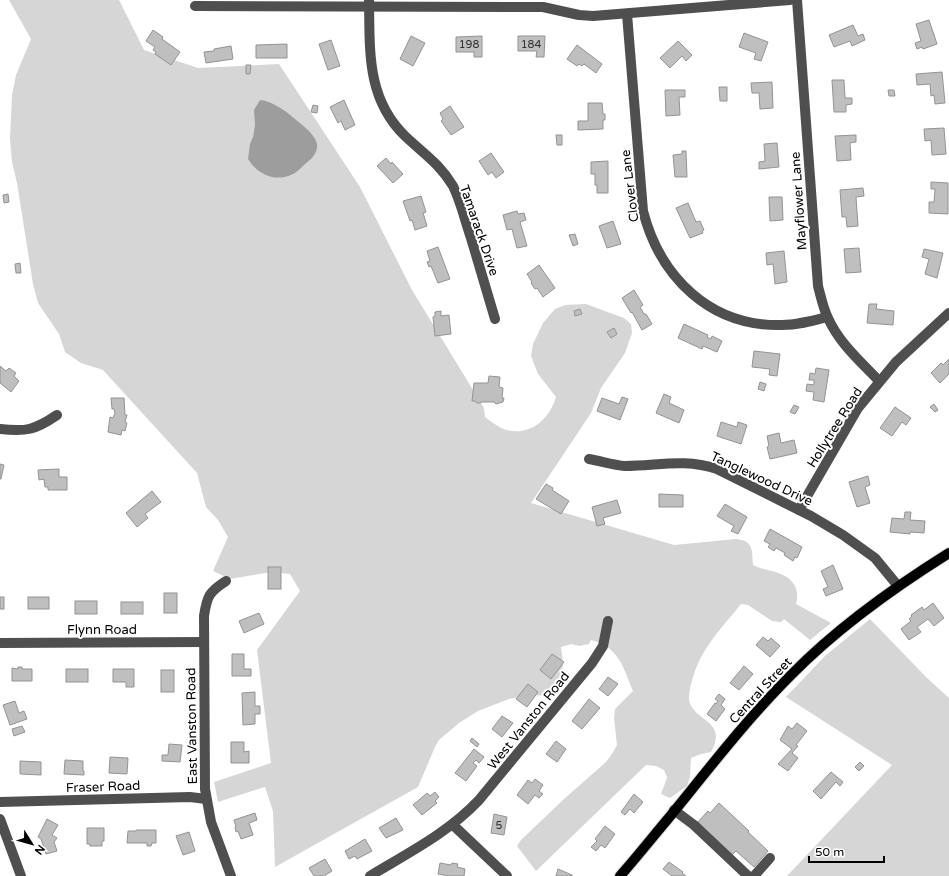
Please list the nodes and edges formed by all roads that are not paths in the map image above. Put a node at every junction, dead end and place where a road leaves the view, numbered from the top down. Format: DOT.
graph roads {
  1 [pos="790,0"];
  2 [pos="797,0"];
  3 [pos="736,2"];
  4 [pos="369,4"];
  5 [pos="194,6"];
  6 [pos="627,14"];
  7 [pos="949,313"];
  8 [pos="827,317"];
  9 [pos="495,319"];
  10 [pos="879,381"];
  11 [pos="57,415"];
  12 [pos="0,429"];
  13 [pos="589,458"];
  14 [pos="799,510"];
  15 [pos="948,556"];
  16 [pos="226,581"];
  17 [pos="898,586"];
  18 [pos="608,621"];
  19 [pos="204,642"];
  20 [pos="0,643"];
  21 [pos="206,799"];
  22 [pos="0,802"];
  23 [pos="674,810"];
  24 [pos="0,819"];
  25 [pos="453,825"];
  26 [pos="770,858"];
  27 [pos="21,876"];
  28 [pos="231,876"];
  29 [pos="370,876"];
  30 [pos="507,876"];
  31 [pos="620,876"];
  32 [pos="748,876"];
  33 [pos="754,876"];
  1 -- 3 [label="street"];
  2 -- 8 [label="street, Mayflower Lane"];
  3 -- 6 [label="street"];
  4 -- 5 [label="street"];
  4 -- 6 [label="street"];
  4 -- 9 [label="street, Tamarack Drive"];
  6 -- 8 [label="street, Clover Lane"];
  7 -- 10 [label="street, Hollytree Road"];
  8 -- 10 [label="street, Mayflower Lane"];
  10 -- 14 [label="street, Hollytree Road"];
  11 -- 12 [label="street"];
  13 -- 14 [label="street, Tanglewood Drive"];
  14 -- 17 [label="street, Tanglewood Drive"];
  15 -- 17 [label="main road, Central Street"];
  16 -- 19 [label="street, East Vanston Road"];
  17 -- 23 [label="main road, Central Street"];
  18 -- 25 [label="street, West Vanston Road"];
  19 -- 20 [label="street, Flynn Road"];
  19 -- 21 [label="street, East Vanston Road"];
  21 -- 22 [label="street, Fraser Road"];
  21 -- 28 [label="street, East Vanston Road"];
  23 -- 31 [label="main road, Central Street"];
  23 -- 32 [label="street"];
  24 -- 27 [label="street"];
  25 -- 29 [label="street"];
  25 -- 30 [label="street"];
  26 -- 33 [label="street"];
}
